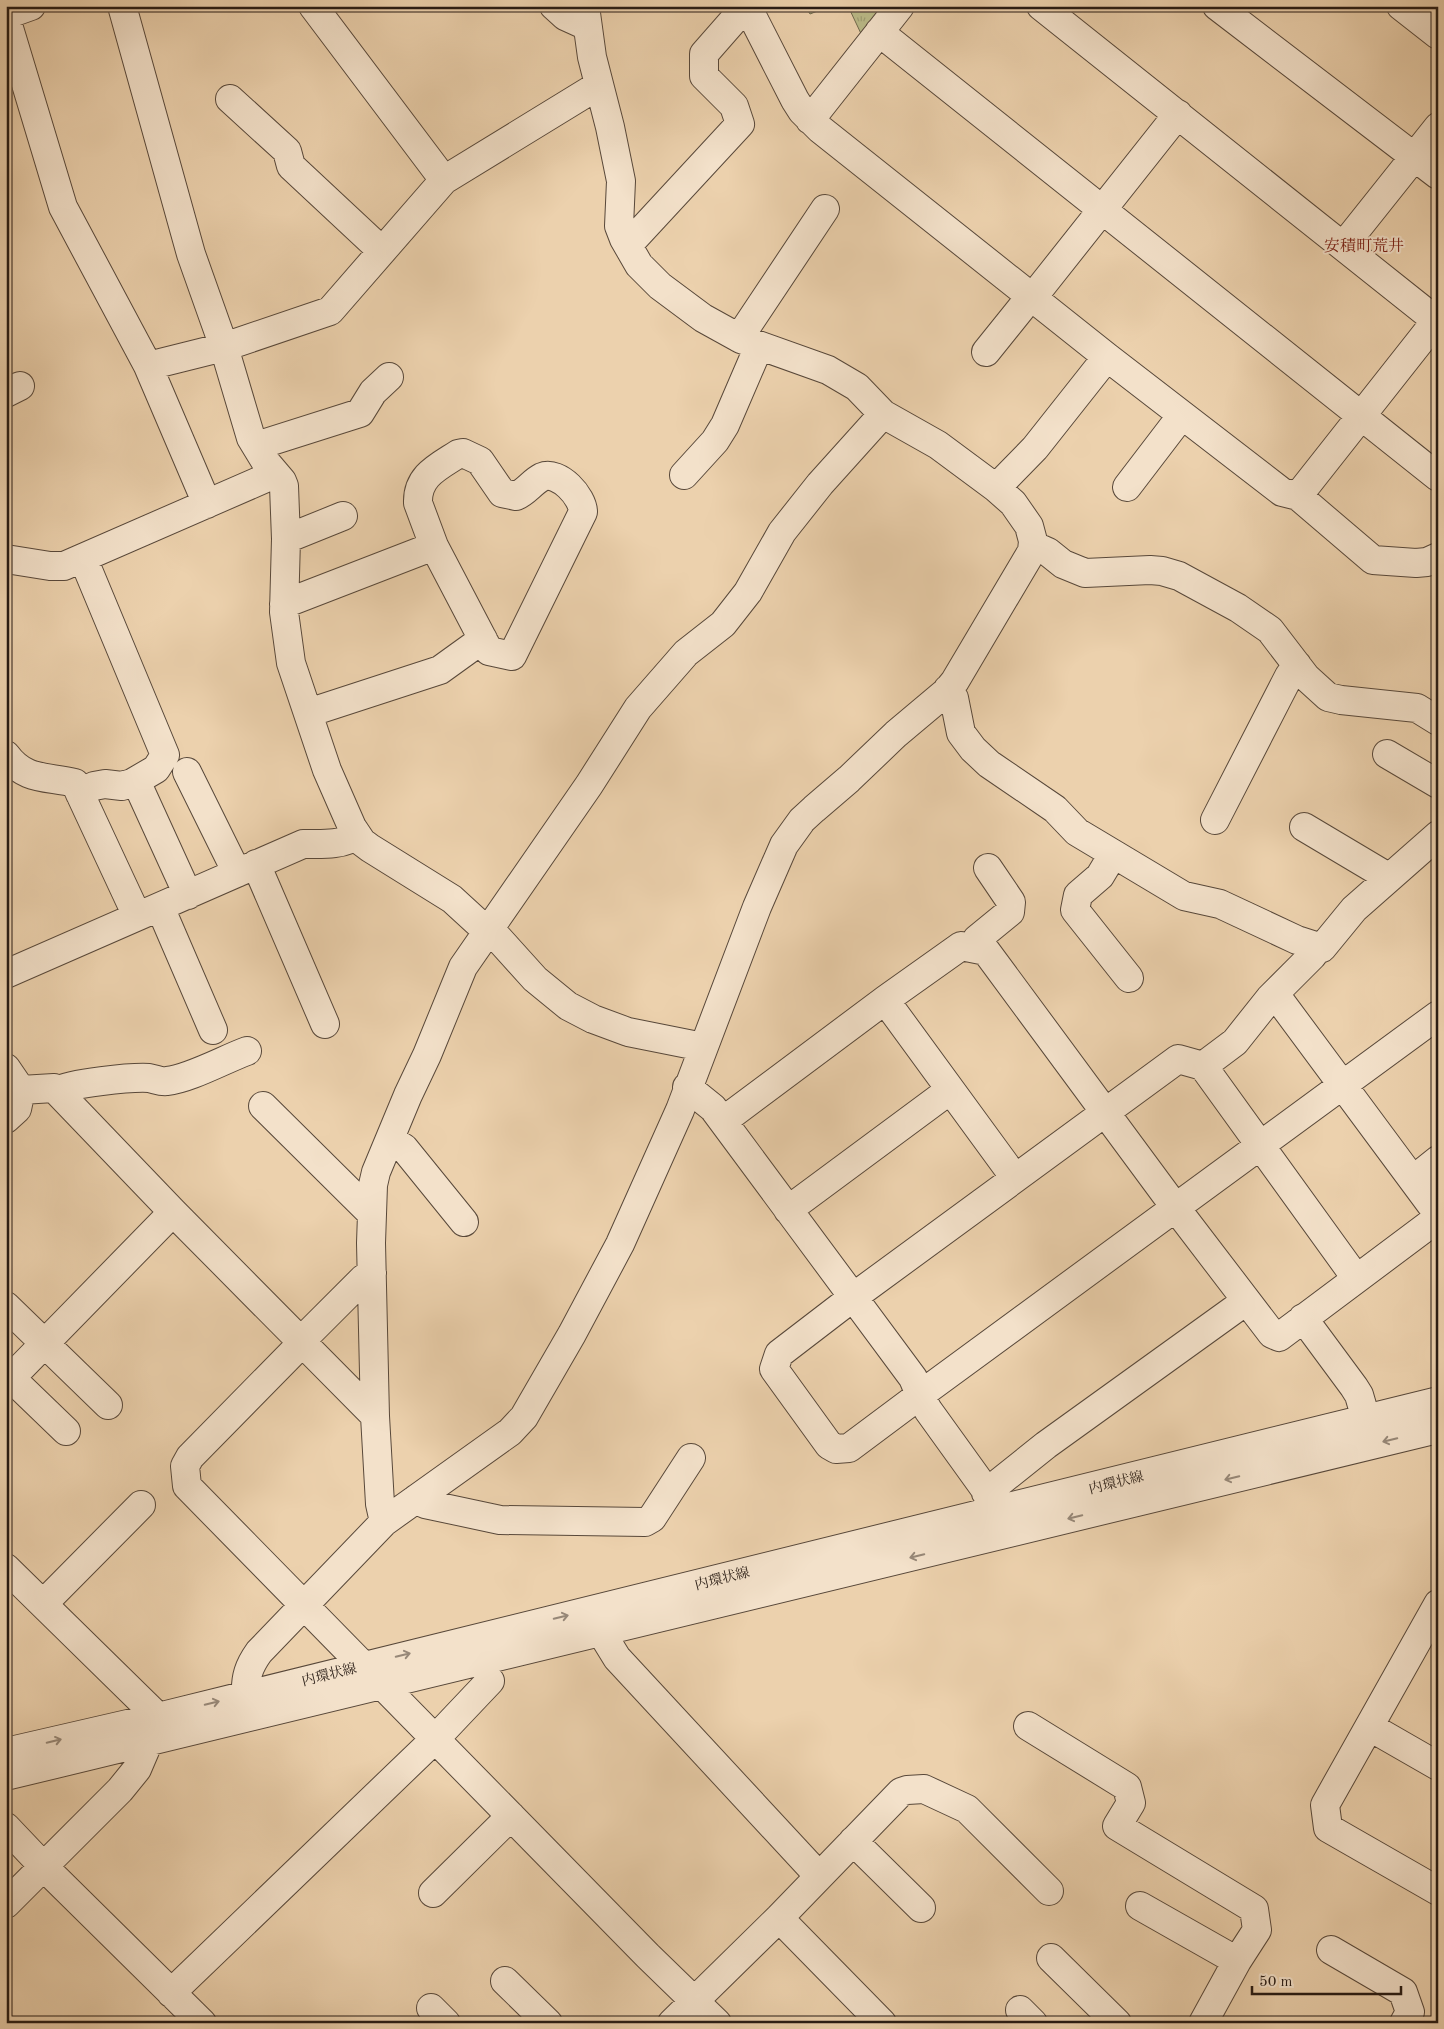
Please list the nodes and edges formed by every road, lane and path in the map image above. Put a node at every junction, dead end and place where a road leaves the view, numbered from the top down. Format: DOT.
graph roads {
  1 [pos="31,6"];
  2 [pos="122,6"];
  3 [pos="313,6"];
  4 [pos="554,6"];
  5 [pos="746,6"];
  6 [pos="900,6"];
  7 [pos="1217,6"];
  8 [pos="1401,6"];
  9 [pos="1051,9"];
  10 [pos="586,16"];
  11 [pos="8,31"];
  12 [pos="879,32"];
  13 [pos="1438,35"];
  14 [pos="599,86"];
  15 [pos="230,99"];
  16 [pos="1178,114"];
  17 [pos="810,120"];
  18 [pos="1438,127"];
  19 [pos="1413,157"];
  20 [pos="1438,175"];
  21 [pos="444,180"];
  22 [pos="1103,208"];
  23 [pos="825,209"];
  24 [pos="628,245"];
  25 [pos="1344,246"];
  26 [pos="382,252"];
  27 [pos="1033,297"];
  28 [pos="1437,321"];
  29 [pos="749,342"];
  30 [pos="224,347"];
  31 [pos="986,352"];
  32 [pos="1107,357"];
  33 [pos="148,366"];
  34 [pos="389,377"];
  35 [pos="883,414"];
  36 [pos="1182,415"];
  37 [pos="1360,417"];
  38 [pos="256,446"];
  39 [pos="275,474"];
  40 [pos="684,475"];
  41 [pos="1438,477"];
  42 [pos="1126,486"];
  43 [pos="996,488"];
  44 [pos="1298,496"];
  45 [pos="207,504"];
  46 [pos="343,516"];
  47 [pos="286,539"];
  48 [pos="434,546"];
  49 [pos="1032,550"];
  50 [pos="1438,557"];
  51 [pos="83,558"];
  52 [pos="6,559"];
  53 [pos="284,604"];
  54 [pos="483,639"];
  55 [pos="1297,665"];
  56 [pos="948,689"];
  57 [pos="308,713"];
  58 [pos="1438,720"];
  59 [pos="1387,754"];
  60 [pos="6,755"];
  61 [pos="187,772"];
  62 [pos="1438,784"];
  63 [pos="141,792"];
  64 [pos="80,794"];
  65 [pos="1215,820"];
  66 [pos="1304,827"];
  67 [pos="356,835"];
  68 [pos="1438,835"];
  69 [pos="1111,853"];
  70 [pos="988,868"];
  71 [pos="247,869"];
  72 [pos="1388,877"];
  73 [pos="188,894"];
  74 [pos="148,912"];
  75 [pos="488,932"];
  76 [pos="1319,947"];
  77 [pos="972,948"];
  78 [pos="6,974"];
  79 [pos="1128,978"];
  80 [pos="1275,994"];
  81 [pos="885,1000"];
  82 [pos="1438,1014"];
  83 [pos="325,1024"];
  84 [pos="213,1030"];
  85 [pos="703,1047"];
  86 [pos="246,1051"];
  87 [pos="1203,1066"];
  88 [pos="6,1068"];
  89 [pos="1342,1085"];
  90 [pos="687,1087"];
  91 [pos="21,1090"];
  92 [pos="950,1090"];
  93 [pos="57,1091"];
  94 [pos="263,1106"];
  95 [pos="1105,1112"];
  96 [pos="6,1119"];
  97 [pos="723,1121"];
  98 [pos="390,1139"];
  99 [pos="1260,1145"];
  100 [pos="1438,1160"];
  101 [pos="1015,1178"];
  102 [pos="1412,1180"];
  103 [pos="1174,1207"];
  104 [pos="788,1210"];
  105 [pos="173,1212"];
  106 [pos="371,1213"];
  107 [pos="1438,1214"];
  108 [pos="1438,1218"];
  109 [pos="464,1222"];
  110 [pos="372,1272"];
  111 [pos="1356,1278"];
  112 [pos="852,1298"];
  113 [pos="1246,1301"];
  114 [pos="6,1306"];
  115 [pos="1303,1318"];
  116 [pos="302,1342"];
  117 [pos="44,1344"];
  118 [pos="9,1380"];
  119 [pos="920,1395"];
  120 [pos="1438,1401"];
  121 [pos="108,1405"];
  122 [pos="375,1416"];
  123 [pos="1366,1419"];
  124 [pos="1438,1429"];
  125 [pos="66,1431"];
  126 [pos="691,1458"];
  127 [pos="416,1499"];
  128 [pos="993,1501"];
  129 [pos="141,1505"];
  130 [pos="384,1522"];
  131 [pos="6,1568"];
  132 [pos="43,1604"];
  133 [pos="1438,1604"];
  134 [pos="303,1605"];
  135 [pos="601,1632"];
  136 [pos="373,1674"];
  137 [pos="490,1681"];
  138 [pos="246,1694"];
  139 [pos="1028,1726"];
  140 [pos="1370,1727"];
  141 [pos="154,1729"];
  142 [pos="436,1738"];
  143 [pos="6,1752"];
  144 [pos="1438,1766"];
  145 [pos="6,1776"];
  146 [pos="511,1816"];
  147 [pos="6,1827"];
  148 [pos="853,1841"];
  149 [pos="44,1867"];
  150 [pos="819,1876"];
  151 [pos="1049,1892"];
  152 [pos="1438,1892"];
  153 [pos="433,1893"];
  154 [pos="6,1904"];
  155 [pos="1140,1906"];
  156 [pos="921,1908"];
  157 [pos="779,1918"];
  158 [pos="1330,1950"];
  159 [pos="1051,1958"];
  160 [pos="1237,1961"];
  161 [pos="505,1981"];
  162 [pos="172,1993"];
  163 [pos="694,2000"];
  164 [pos="202,2023"];
  165 [pos="548,2023"];
  166 [pos="672,2023"];
  167 [pos="717,2023"];
  168 [pos="882,2023"];
  169 [pos="1117,2023"];
  170 [pos="1203,2023"];
  171 [pos="1404,2023"];
  1 -- 11 [label="street"];
  2 -- 30 [label="street"];
  3 -- 21 [label="street"];
  4 -- 10 [label="street"];
  5 -- 17 [label="street"];
  5 -- 24 [label="street"];
  6 -- 12 [label="street"];
  7 -- 19 [label="street"];
  8 -- 13 [label="street"];
  9 -- 16 [label="street"];
  10 -- 14 [label="street"];
  11 -- 33 [label="street"];
  12 -- 17 [label="street"];
  12 -- 22 [label="street"];
  14 -- 21 [label="street"];
  14 -- 24 [label="street"];
  15 -- 26 [label="street"];
  16 -- 22 [label="street"];
  16 -- 25 [label="street"];
  17 -- 27 [label="street"];
  18 -- 19 [label="street"];
  19 -- 20 [label="street"];
  19 -- 25 [label="street"];
  21 -- 26 [label="street"];
  22 -- 27 [label="street"];
  22 -- 37 [label="street"];
  23 -- 29 [label="street"];
  24 -- 29 [label="street"];
  25 -- 28 [label="street"];
  26 -- 30 [label="street"];
  27 -- 31 [label="street"];
  27 -- 32 [label="street"];
  28 -- 37 [label="street"];
  29 -- 35 [label="street"];
  29 -- 40 [label="street"];
  30 -- 33 [label="street"];
  30 -- 38 [label="street"];
  32 -- 36 [label="street"];
  32 -- 43 [label="street"];
  33 -- 45 [label="street"];
  34 -- 38 [label="street"];
  35 -- 43 [label="street"];
  35 -- 75 [label="street"];
  36 -- 42 [label="street"];
  36 -- 44 [label="street"];
  37 -- 41 [label="street"];
  37 -- 44 [label="street"];
  38 -- 39 [label="street"];
  39 -- 45 [label="street"];
  39 -- 47 [label="street"];
  43 -- 49 [label="street"];
  44 -- 50 [label="street"];
  45 -- 51 [label="street"];
  46 -- 47 [label="street"];
  47 -- 53 [label="street"];
  48 -- 53 [label="street"];
  48 -- 54 [label="street"];
  48 -- 54 [label="street"];
  49 -- 55 [label="street"];
  49 -- 56 [label="street"];
  51 -- 52 [label="street"];
  51 -- 64 [label="street"];
  53 -- 57 [label="street"];
  54 -- 57 [label="street"];
  55 -- 58 [label="street"];
  55 -- 65 [label="street"];
  56 -- 69 [label="street"];
  56 -- 85 [label="street"];
  57 -- 67 [label="street"];
  59 -- 62 [label="street"];
  60 -- 64 [label="street"];
  61 -- 71 [label="street"];
  63 -- 73 [label="street"];
  64 -- 74 [label="street"];
  66 -- 72 [label="street"];
  67 -- 71 [label="street"];
  67 -- 75 [label="street"];
  68 -- 72 [label="street"];
  69 -- 76 [label="street"];
  69 -- 79 [label="street"];
  70 -- 77 [label="street"];
  71 -- 73 [label="street"];
  71 -- 83 [label="street"];
  72 -- 76 [label="street"];
  73 -- 74 [label="street"];
  74 -- 78 [label="street"];
  74 -- 84 [label="street"];
  75 -- 85 [label="street"];
  75 -- 98 [label="street"];
  76 -- 80 [label="street"];
  77 -- 81 [label="street"];
  77 -- 95 [label="street"];
  80 -- 87 [label="street"];
  80 -- 89 [label="street"];
  81 -- 92 [label="street"];
  81 -- 97 [label="street"];
  82 -- 89 [label="street"];
  85 -- 90 [label="street"];
  86 -- 93 [label="street"];
  87 -- 95 [label="street"];
  87 -- 99 [label="street"];
  88 -- 91 [label="street"];
  89 -- 99 [label="street"];
  89 -- 102 [label="street"];
  90 -- 97 [label="street"];
  90 -- 127 [label="street"];
  91 -- 93 [label="street"];
  91 -- 96 [label="street"];
  92 -- 101 [label="street"];
  92 -- 104 [label="street"];
  93 -- 105 [label="street"];
  94 -- 106 [label="street"];
  95 -- 101 [label="street"];
  95 -- 103 [label="street"];
  97 -- 104 [label="street"];
  98 -- 106 [label="street"];
  98 -- 109 [label="street"];
  99 -- 103 [label="street"];
  99 -- 111 [label="street"];
  100 -- 102 [label="street"];
  101 -- 112 [label="street"];
  102 -- 107 [label="street"];
  103 -- 113 [label="street"];
  103 -- 119 [label="street"];
  104 -- 112 [label="street"];
  105 -- 116 [label="street"];
  105 -- 117 [label="street"];
  106 -- 110 [label="street"];
  108 -- 111 [label="street"];
  110 -- 116 [label="street"];
  110 -- 122 [label="street"];
  111 -- 115 [label="street"];
  112 -- 119 [label="street"];
  112 -- 119 [label="street"];
  113 -- 115 [label="street"];
  113 -- 128 [label="street"];
  114 -- 117 [label="street"];
  115 -- 123 [label="street"];
  116 -- 122 [label="street"];
  116 -- 134 [label="street"];
  117 -- 118 [label="street"];
  117 -- 121 [label="street"];
  118 -- 125 [label="street"];
  119 -- 128 [label="street"];
  120 -- 123 [label="street, 内環状線"];
  122 -- 130 [label="street"];
  123 -- 128 [label="street, 内環状線"];
  124 -- 135 [label="street, 内環状線, one-way"];
  126 -- 127 [label="street"];
  127 -- 130 [label="street"];
  136 -- 128 [label="street, 内環状線, one-way"];
  129 -- 132 [label="street"];
  130 -- 134 [label="street"];
  131 -- 132 [label="street"];
  132 -- 141 [label="street"];
  133 -- 140 [label="street"];
  134 -- 136 [label="street"];
  134 -- 138 [label="street"];
  135 -- 136 [label="street, 内環状線"];
  135 -- 150 [label="street"];
  136 -- 138 [label="street, 内環状線"];
  136 -- 141 [label="street, 内環状線"];
  136 -- 142 [label="street"];
  137 -- 142 [label="street"];
  141 -- 138 [label="street, 内環状線, one-way"];
  139 -- 160 [label="street"];
  140 -- 144 [label="street"];
  140 -- 152 [label="street"];
  143 -- 141 [label="street, 内環状線, one-way"];
  141 -- 145 [label="street, 内環状線"];
  141 -- 149 [label="street"];
  142 -- 146 [label="street"];
  142 -- 162 [label="street"];
  146 -- 153 [label="street"];
  146 -- 163 [label="street"];
  147 -- 149 [label="street"];
  148 -- 150 [label="street"];
  148 -- 151 [label="street"];
  148 -- 156 [label="street"];
  149 -- 154 [label="street"];
  149 -- 162 [label="street"];
  150 -- 157 [label="street"];
  155 -- 160 [label="street"];
  157 -- 163 [label="street"];
  157 -- 168 [label="street"];
  158 -- 171 [label="street"];
  159 -- 169 [label="street"];
  160 -- 170 [label="street"];
  161 -- 165 [label="street"];
  162 -- 164 [label="street"];
  163 -- 166 [label="street"];
  163 -- 167 [label="street"];
}
